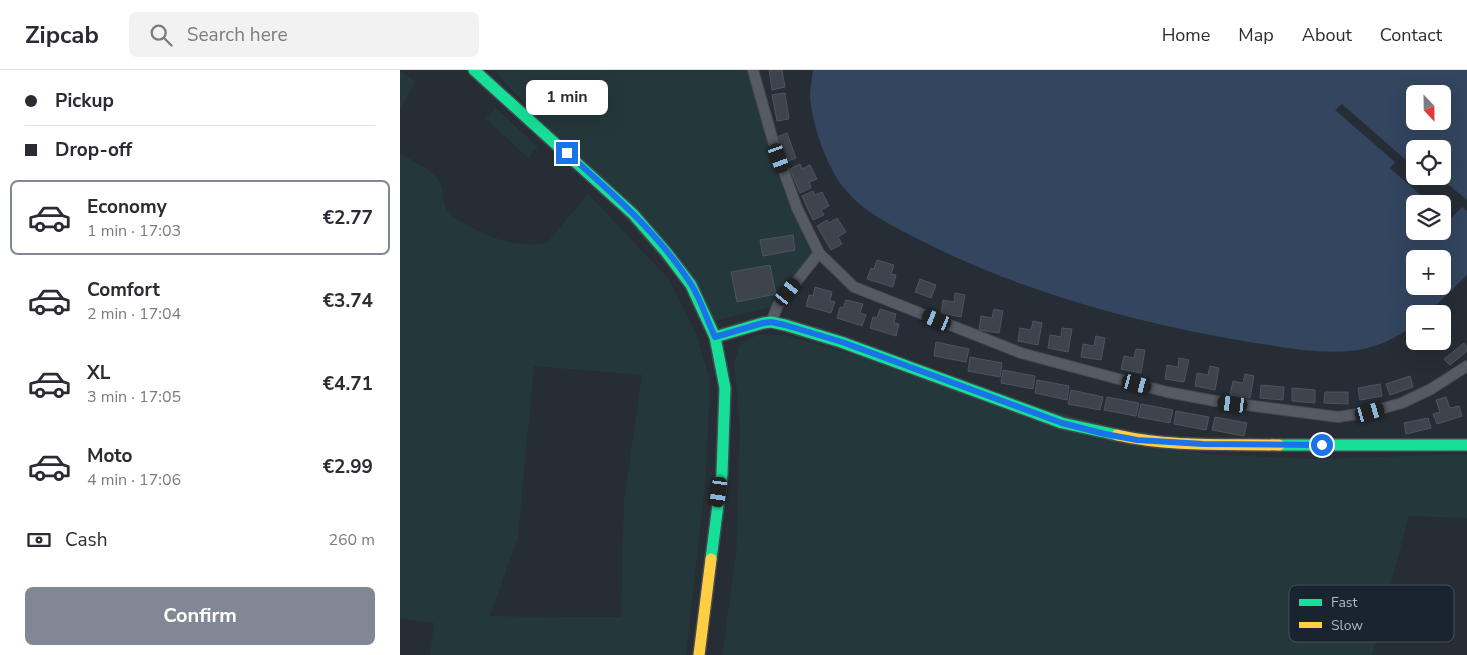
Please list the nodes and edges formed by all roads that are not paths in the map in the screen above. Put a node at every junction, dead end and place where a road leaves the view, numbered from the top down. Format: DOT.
graph roads {
  1 [pos="474,70"];
  2 [pos="753,70"];
  3 [pos="819,253"];
  4 [pos="771,322"];
  5 [pos="715,337"];
  6 [pos="1467,366"];
  7 [pos="1467,445"];
  8 [pos="699,655"];
  1 -- 5 [label="street"];
  2 -- 3 [label="lane"];
  3 -- 4 [label="lane"];
  3 -- 6 [label="lane"];
  4 -- 5 [label="street"];
  4 -- 7 [label="street"];
  5 -- 8 [label="street"];
}
